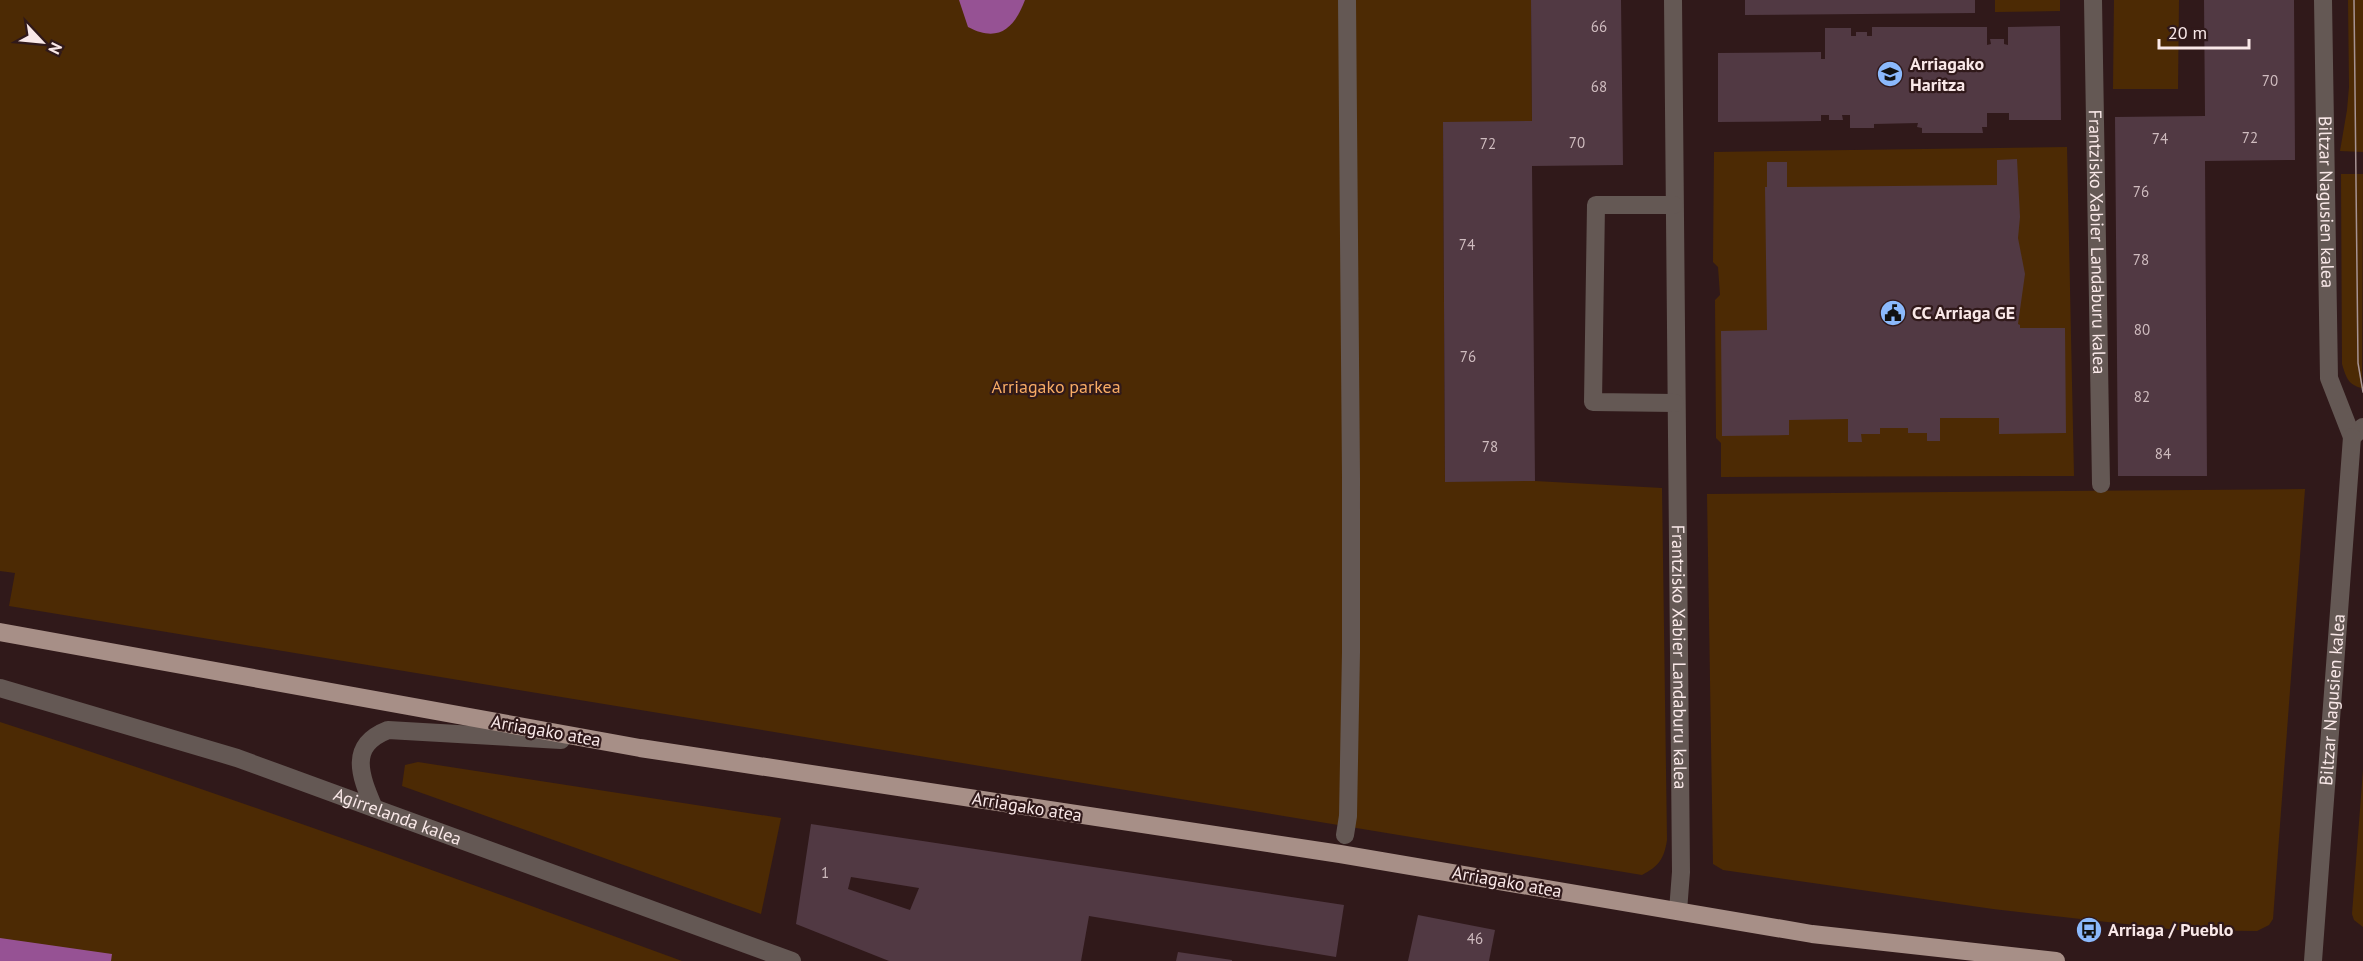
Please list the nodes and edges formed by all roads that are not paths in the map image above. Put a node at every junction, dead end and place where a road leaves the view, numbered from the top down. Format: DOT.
graph roads {
  1 [pos="1347,0"];
  2 [pos="1673,0"];
  3 [pos="2093,0"];
  4 [pos="2323,0"];
  5 [pos="1674,205"];
  6 [pos="1675,403"];
  7 [pos="2357,432"];
  8 [pos="2101,484"];
  9 [pos="0,632"];
  10 [pos="0,688"];
  11 [pos="611,742"];
  12 [pos="374,808"];
  13 [pos="1345,835"];
  14 [pos="1678,911"];
  15 [pos="792,961"];
  16 [pos="2056,961"];
  17 [pos="2313,961"];
  1 -- 13 [label="street"];
  2 -- 5 [label="street, Frantzisko Xabier Landaburu kalea"];
  3 -- 8 [label="street, Frantzisko Xabier Landaburu kalea"];
  4 -- 7 [label="street, Biltzar Nagusien kalea"];
  5 -- 6 [label="street, Frantzisko Xabier Landaburu kalea"];
  5 -- 6 [label="street"];
  6 -- 14 [label="street, Frantzisko Xabier Landaburu kalea"];
  7 -- 17 [label="street, Biltzar Nagusien kalea"];
  9 -- 11 [label="main road, Arriagako atea"];
  10 -- 12 [label="street, Agirrelanda kalea"];
  11 -- 12 [label="street"];
  11 -- 14 [label="main road, Arriagako atea"];
  12 -- 15 [label="street, Agirrelanda kalea"];
  14 -- 16 [label="main road, Arriagako atea"];
}
